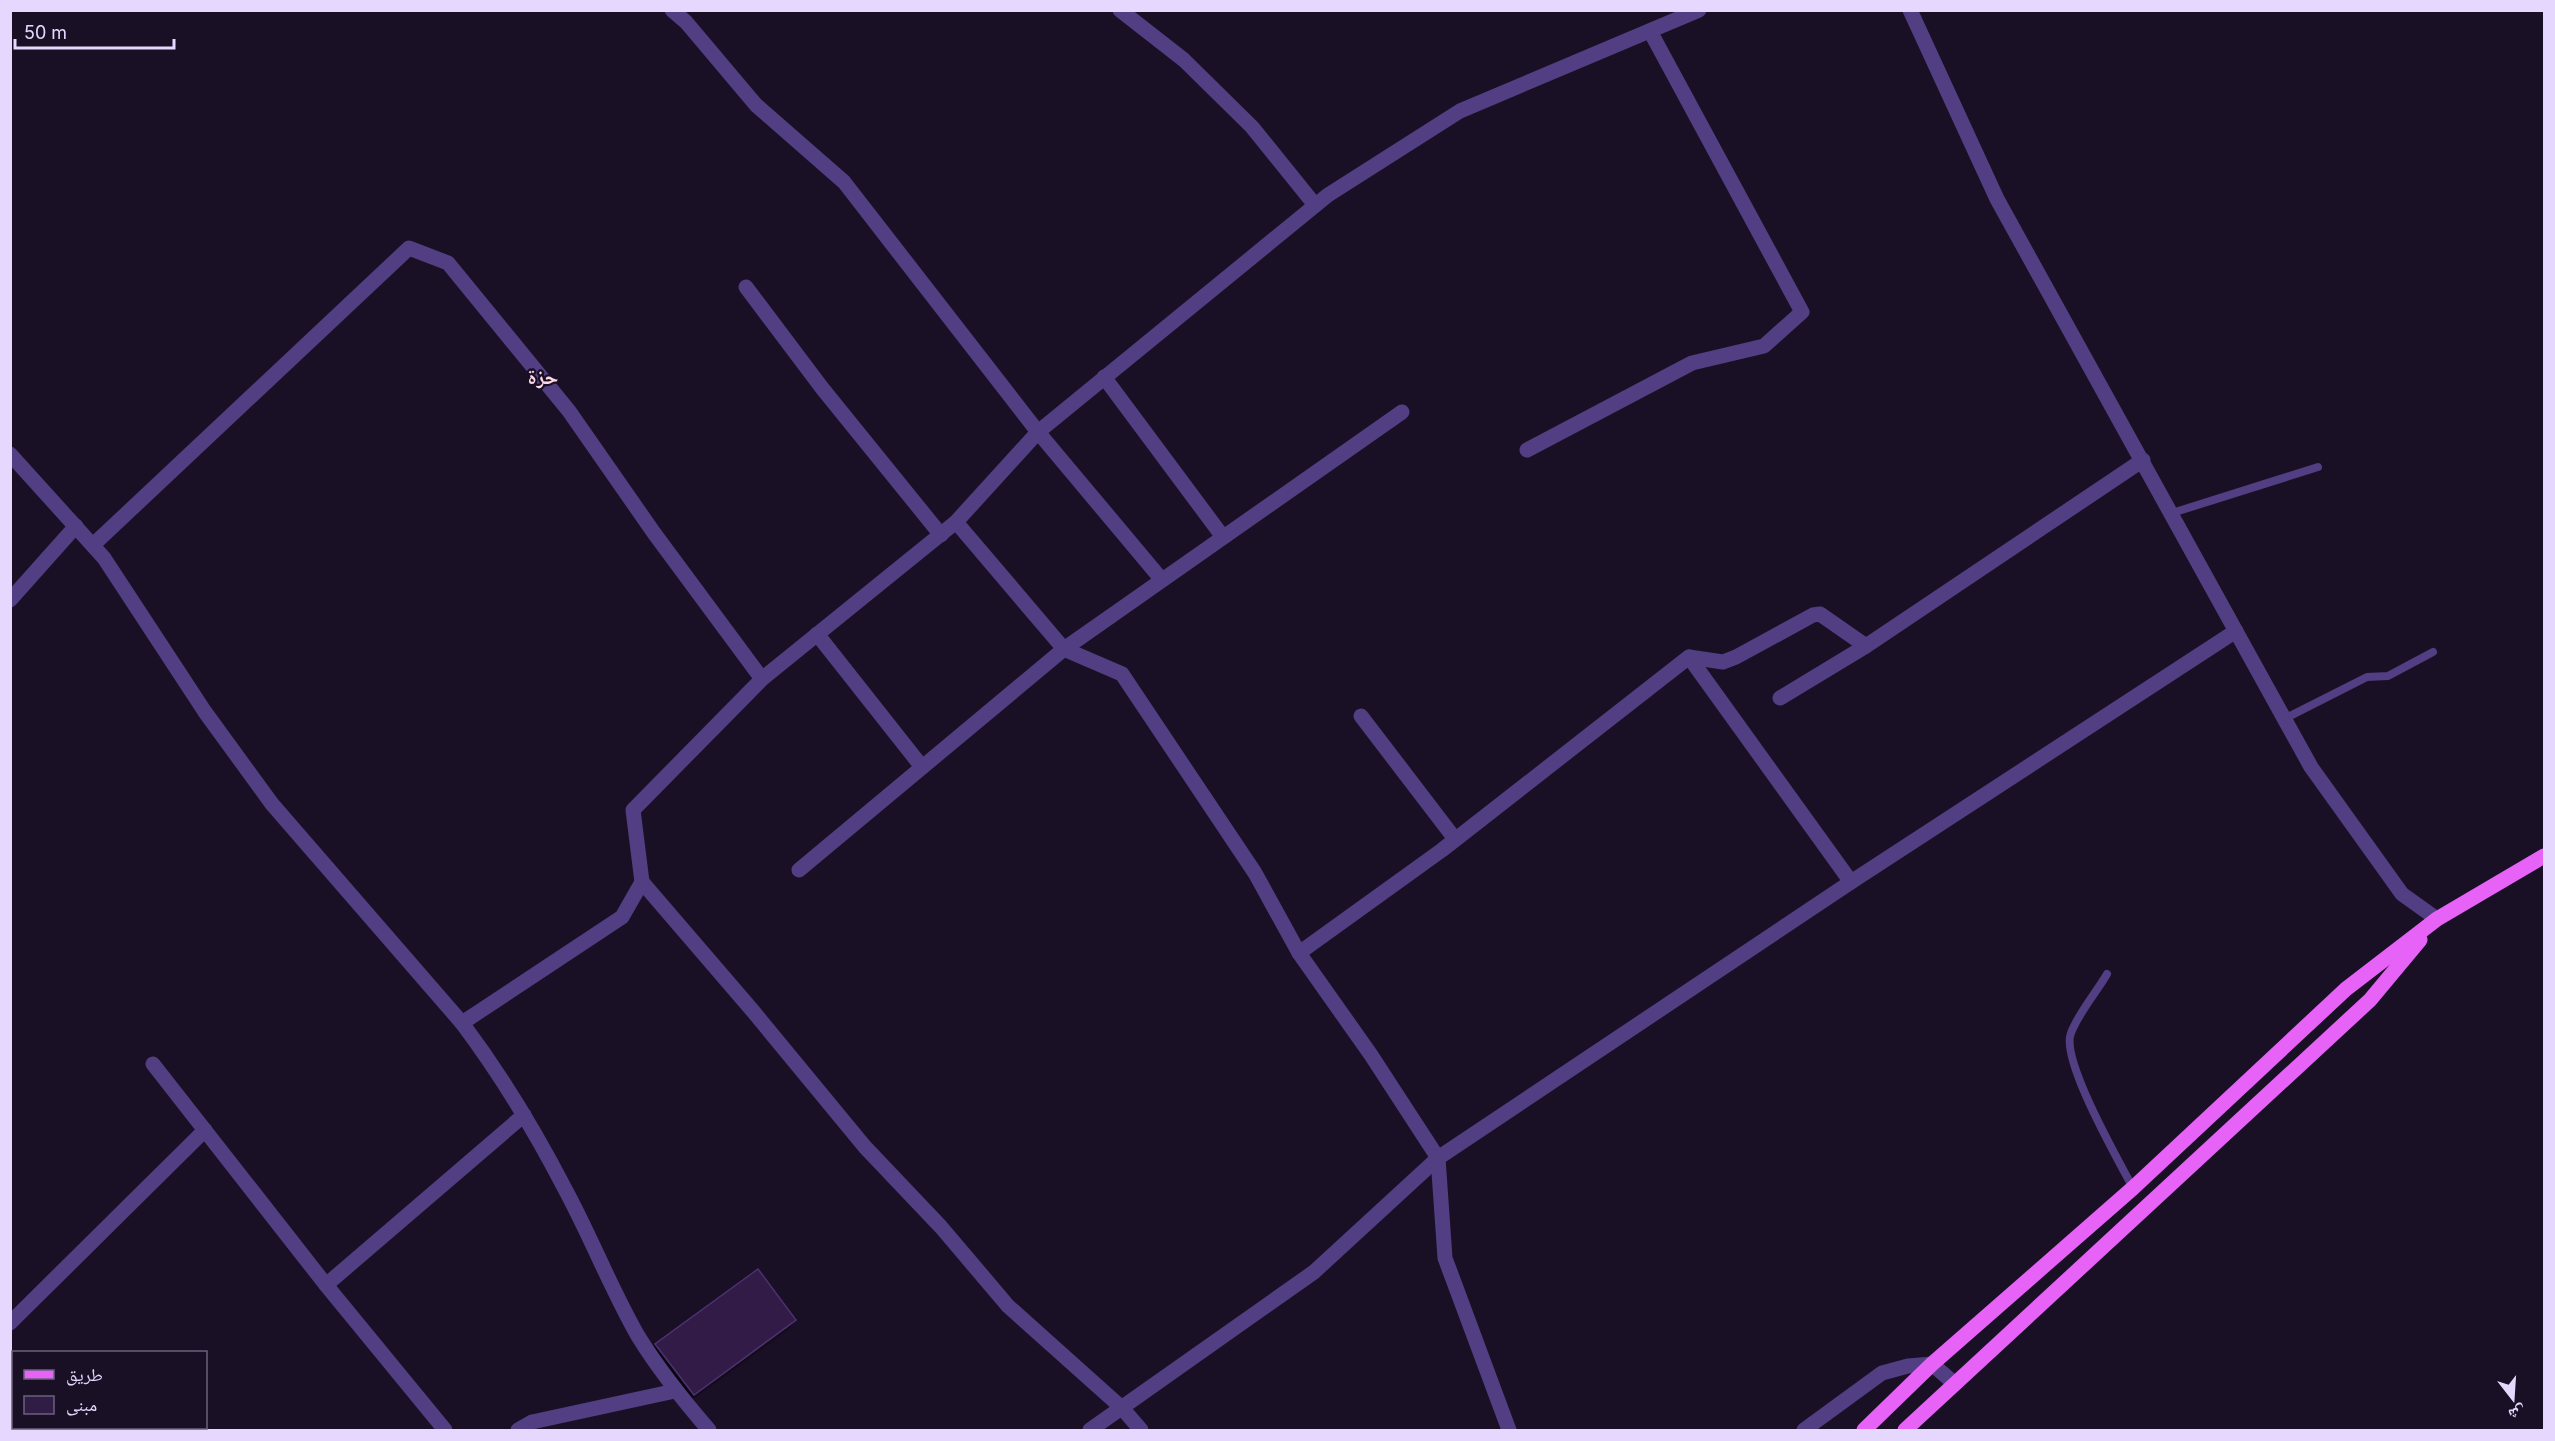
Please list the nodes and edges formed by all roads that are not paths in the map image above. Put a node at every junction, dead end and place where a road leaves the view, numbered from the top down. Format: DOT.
graph roads {
  1 [pos="672,10"];
  2 [pos="1120,10"];
  3 [pos="1699,10"];
  4 [pos="1910,10"];
  5 [pos="1650,31"];
  6 [pos="1316,205"];
  7 [pos="746,287"];
  8 [pos="1104,377"];
  9 [pos="1402,412"];
  10 [pos="1038,432"];
  11 [pos="1527,450"];
  12 [pos="10,454"];
  13 [pos="2143,460"];
  14 [pos="2318,467"];
  15 [pos="2172,513"];
  16 [pos="956,522"];
  17 [pos="76,526"];
  18 [pos="941,535"];
  19 [pos="1224,537"];
  20 [pos="93,545"];
  21 [pos="1162,580"];
  22 [pos="10,600"];
  23 [pos="2236,631"];
  24 [pos="817,634"];
  25 [pos="1866,646"];
  26 [pos="1064,648"];
  27 [pos="2433,652"];
  28 [pos="1689,657"];
  29 [pos="762,679"];
  30 [pos="1780,698"];
  31 [pos="1361,716"];
  32 [pos="2284,719"];
  33 [pos="922,767"];
  34 [pos="1455,839"];
  35 [pos="2544,856"];
  36 [pos="799,870"];
  37 [pos="642,882"];
  38 [pos="1851,882"];
  39 [pos="2438,919"];
  40 [pos="1299,953"];
  41 [pos="2107,974"];
  42 [pos="462,1023"];
  43 [pos="153,1064"];
  44 [pos="524,1115"];
  45 [pos="205,1130"];
  46 [pos="1438,1158"];
  47 [pos="2133,1188"];
  48 [pos="327,1285"];
  49 [pos="10,1323"];
  50 [pos="1932,1364"];
  51 [pos="1955,1384"];
  52 [pos="675,1391"];
  53 [pos="1122,1408"];
  54 [pos="445,1431"];
  55 [pos="518,1431"];
  56 [pos="709,1431"];
  57 [pos="1090,1431"];
  58 [pos="1141,1431"];
  59 [pos="1509,1431"];
  60 [pos="1804,1431"];
  61 [pos="1864,1431"];
  62 [pos="1905,1431"];
  1 -- 10 [label="street"];
  2 -- 6 [label="street"];
  3 -- 5 [label="street"];
  4 -- 13 [label="street"];
  5 -- 6 [label="street"];
  5 -- 11 [label="street"];
  6 -- 8 [label="street"];
  7 -- 18 [label="street"];
  8 -- 10 [label="street"];
  8 -- 19 [label="street"];
  9 -- 19 [label="street"];
  10 -- 16 [label="street"];
  10 -- 21 [label="street"];
  12 -- 17 [label="street"];
  13 -- 15 [label="street"];
  13 -- 25 [label="street"];
  14 -- 15 [label="lane"];
  15 -- 23 [label="street"];
  16 -- 18 [label="street"];
  16 -- 26 [label="street"];
  17 -- 20 [label="street"];
  17 -- 22 [label="street"];
  18 -- 24 [label="street"];
  19 -- 21 [label="street"];
  20 -- 29 [label="street"];
  20 -- 42 [label="street"];
  21 -- 26 [label="street"];
  23 -- 32 [label="street"];
  23 -- 38 [label="street"];
  24 -- 29 [label="street"];
  24 -- 33 [label="street"];
  25 -- 28 [label="street"];
  25 -- 30 [label="street"];
  26 -- 33 [label="street"];
  26 -- 40 [label="street"];
  27 -- 32 [label="lane"];
  28 -- 34 [label="street"];
  28 -- 38 [label="street"];
  29 -- 37 [label="street"];
  31 -- 34 [label="street"];
  32 -- 39 [label="street"];
  33 -- 36 [label="street"];
  34 -- 40 [label="street"];
  35 -- 39 [label="main road"];
  37 -- 42 [label="street"];
  37 -- 53 [label="street"];
  38 -- 46 [label="street"];
  39 -- 47 [label="main road"];
  39 -- 51 [label="main road"];
  40 -- 46 [label="street"];
  41 -- 47 [label="lane"];
  42 -- 44 [label="street"];
  43 -- 45 [label="street"];
  44 -- 48 [label="street"];
  44 -- 52 [label="street"];
  45 -- 48 [label="street"];
  45 -- 49 [label="street"];
  46 -- 53 [label="street"];
  46 -- 59 [label="street"];
  47 -- 50 [label="main road"];
  48 -- 54 [label="street"];
  50 -- 51 [label="street"];
  50 -- 60 [label="street"];
  50 -- 61 [label="main road"];
  51 -- 62 [label="main road"];
  52 -- 55 [label="street"];
  52 -- 56 [label="street"];
  53 -- 57 [label="street"];
  53 -- 58 [label="street"];
}
